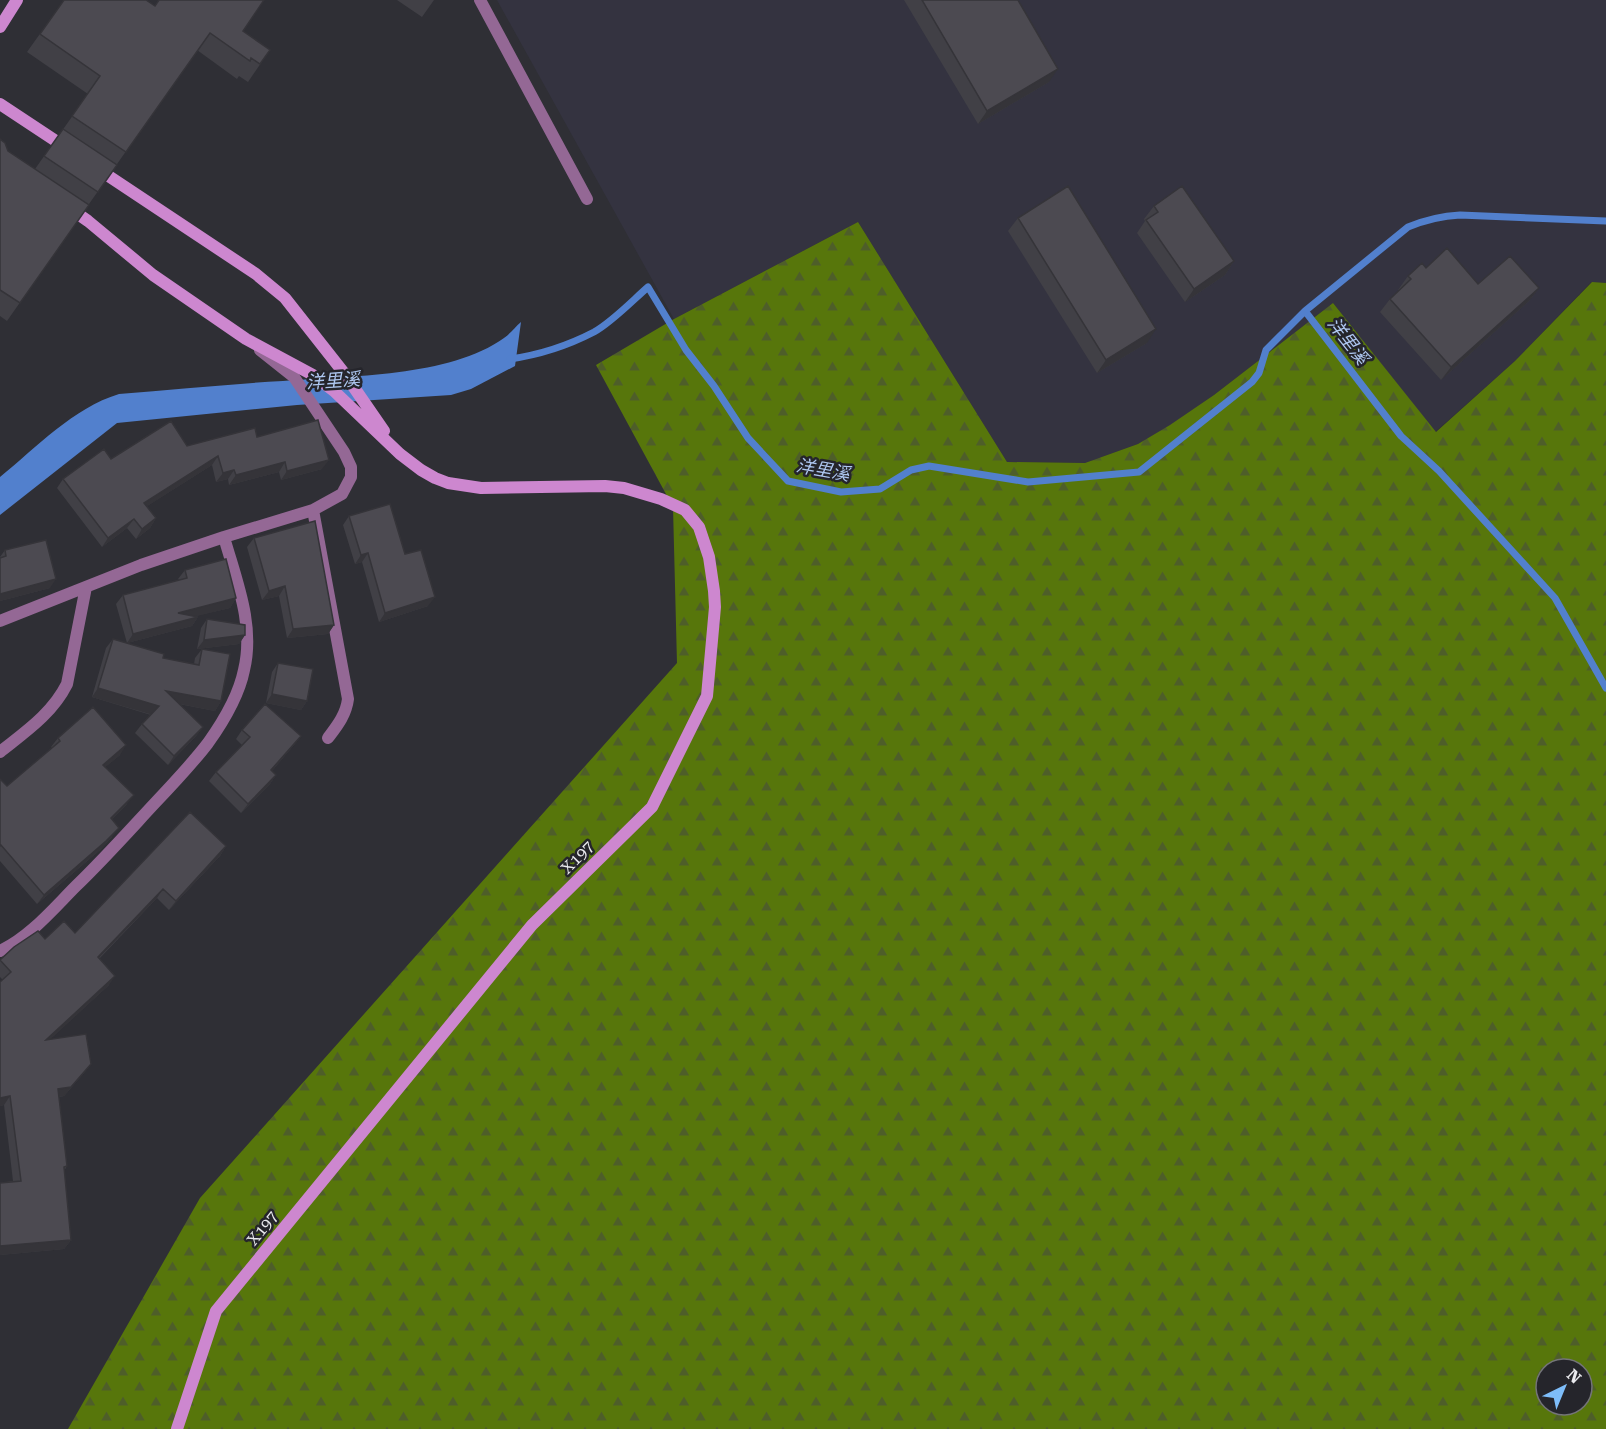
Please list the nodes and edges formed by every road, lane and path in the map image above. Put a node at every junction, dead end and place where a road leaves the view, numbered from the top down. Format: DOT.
graph roads {
  1 [pos="17,0"];
  2 [pos="480,0"];
  3 [pos="1,24"];
  4 [pos="0,104"];
  5 [pos="587,199"];
  6 [pos="59,201"];
  7 [pos="246,339"];
  8 [pos="369,417"];
  9 [pos="313,510"];
  10 [pos="224,537"];
  11 [pos="86,587"];
  12 [pos="0,621"];
  13 [pos="328,738"];
  14 [pos="0,752"];
  15 [pos="0,951"];
  16 [pos="177,1429"];
  1 -- 3 [label="main road"];
  2 -- 5 [label="street"];
  4 -- 8 [label="main road"];
  6 -- 7 [label="main road"];
  7 -- 8 [label="main road"];
  7 -- 9 [label="street"];
  8 -- 16 [label="main road, X197 / X197"];
  9 -- 10 [label="street"];
  9 -- 13 [label="street"];
  10 -- 11 [label="street"];
  10 -- 15 [label="street"];
  11 -- 12 [label="street"];
  11 -- 14 [label="street"];
}
